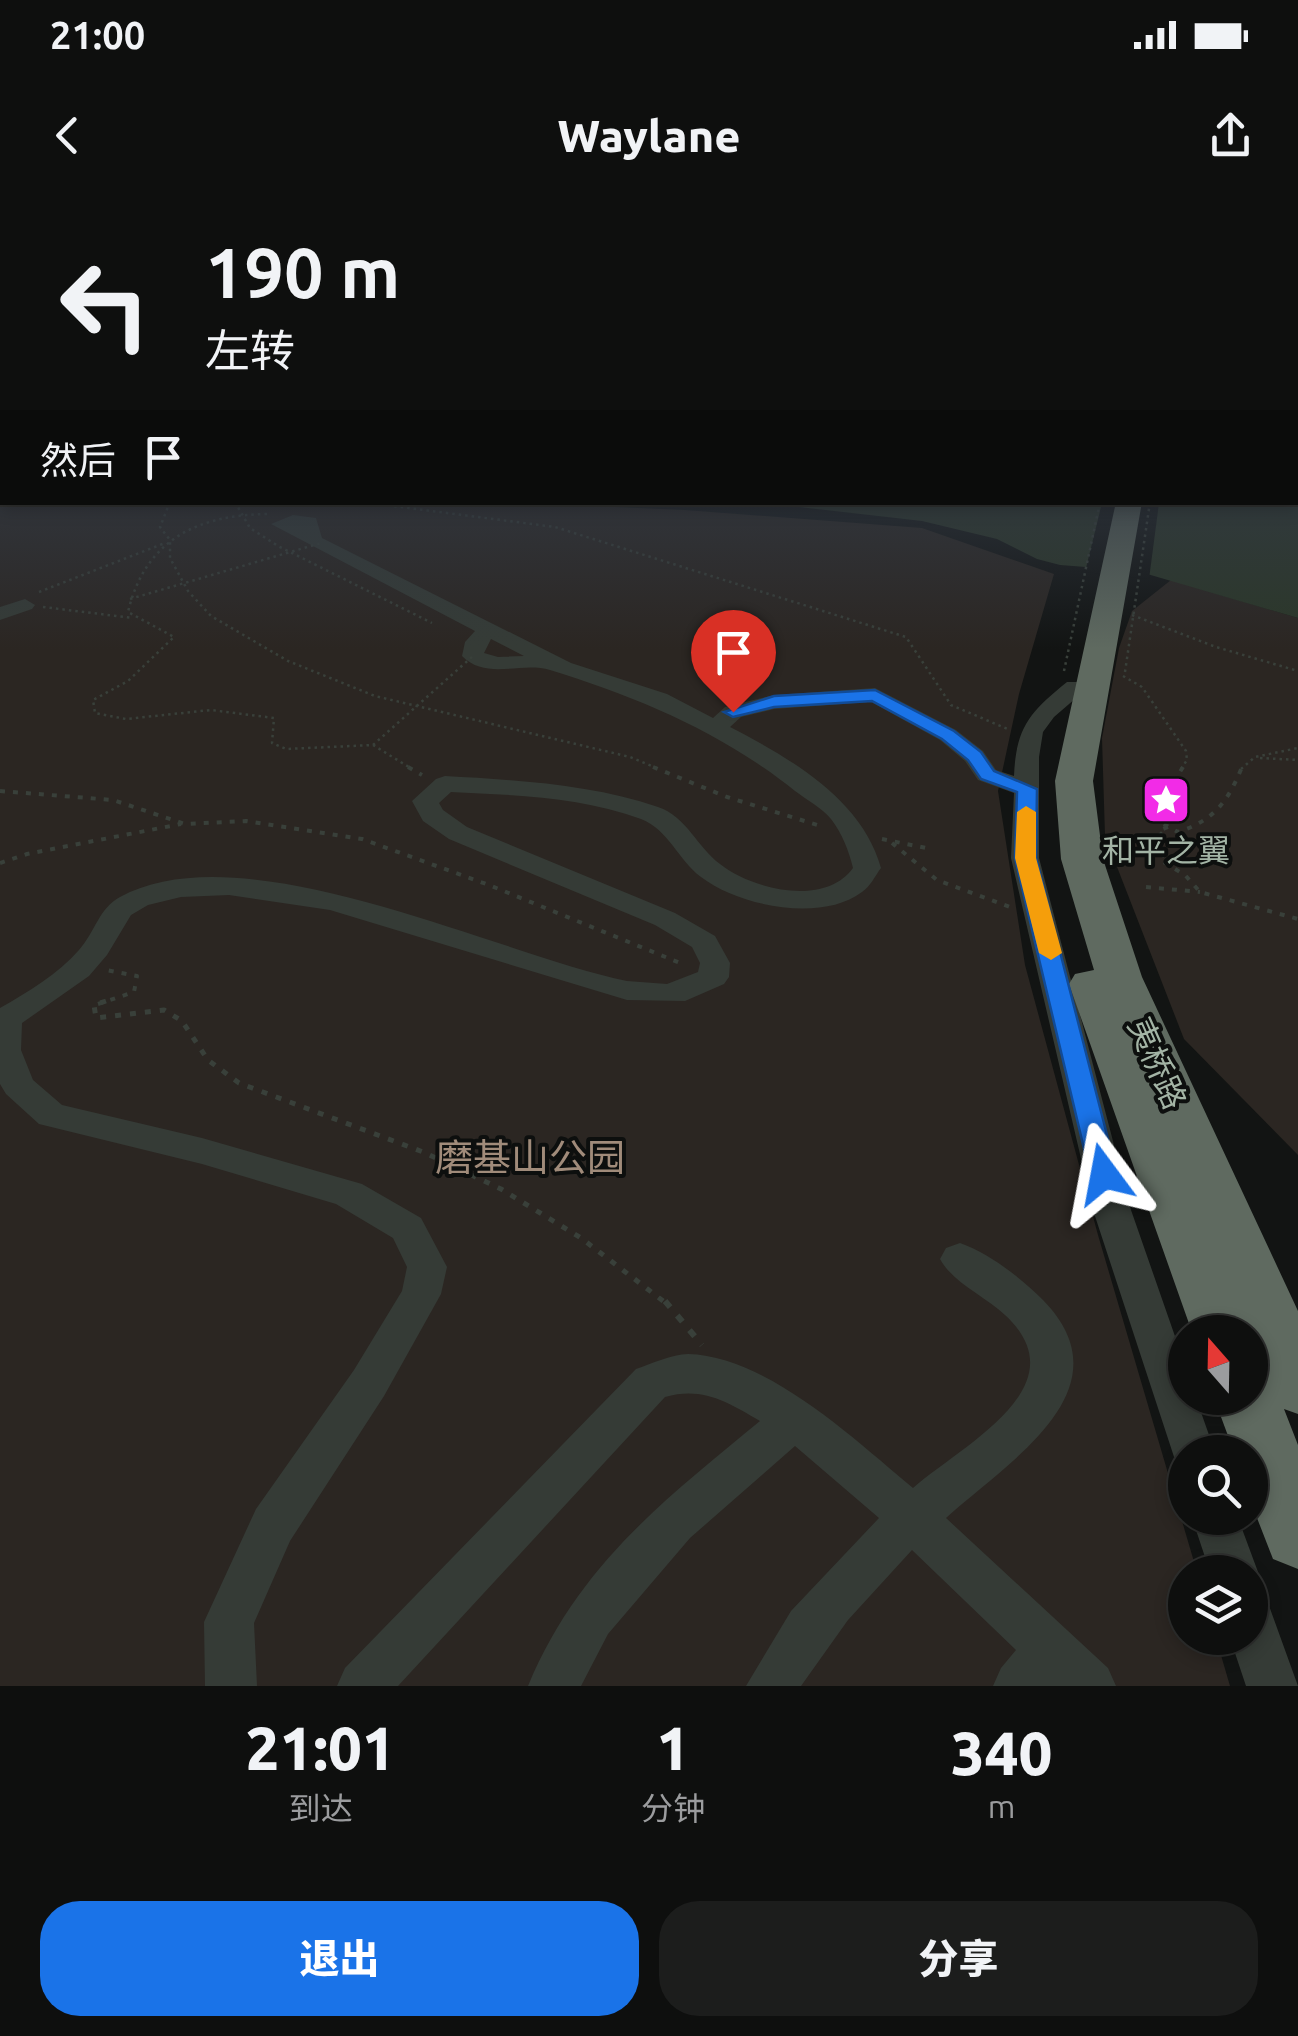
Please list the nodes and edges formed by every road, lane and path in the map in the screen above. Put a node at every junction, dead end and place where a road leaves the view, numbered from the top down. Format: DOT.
graph roads {
  1 [pos="167,510"];
  2 [pos="239,510"];
  3 [pos="424,510"];
  4 [pos="1098,510"];
  5 [pos="1117,510"];
  6 [pos="1126,510"];
  7 [pos="1149,510"];
  8 [pos="241,516"];
  9 [pos="280,524"];
  10 [pos="168,541"];
  11 [pos="317,541"];
  12 [pos="29,599"];
  13 [pos="130,599"];
  14 [pos="0,614"];
  15 [pos="1126,615"];
  16 [pos="138,619"];
  17 [pos="479,642"];
  18 [pos="1111,671"];
  19 [pos="1298,671"];
  20 [pos="1125,672"];
  21 [pos="1062,708"];
  22 [pos="716,727"];
  23 [pos="373,745"];
  24 [pos="1298,748"];
  25 [pos="1256,757"];
  26 [pos="1298,760"];
  27 [pos="445,784"];
  28 [pos="0,791"];
  29 [pos="1027,792"];
  30 [pos="185,824"];
  31 [pos="1168,827"];
  32 [pos="852,833"];
  33 [pos="889,840"];
  34 [pos="926,848"];
  35 [pos="0,863"];
  36 [pos="1146,887"];
  37 [pos="1200,892"];
  38 [pos="1041,918"];
  39 [pos="1298,920"];
  40 [pos="76,968"];
  41 [pos="712,977"];
  42 [pos="960,1260"];
  43 [pos="1217,1315"];
  44 [pos="734,1383"];
  45 [pos="1298,1386"];
  46 [pos="1253,1415"];
  47 [pos="795,1419"];
  48 [pos="1187,1435"];
  49 [pos="914,1519"];
  50 [pos="1298,1535"];
  51 [pos="1262,1655"];
  52 [pos="1034,1668"];
  53 [pos="231,1686"];
  54 [pos="362,1686"];
  55 [pos="554,1686"];
  56 [pos="772,1686"];
  57 [pos="1090,1686"];
  58 [pos="1272,1686"];
  1 -- 10 [label="path"];
  2 -- 8 [label="path"];
  3 -- 21 [label="path"];
  4 -- 21 [label="path"];
  5 -- 21 [label="highway"];
  6 -- 21 [label="highway"];
  7 -- 20 [label="path, bridge"];
  8 -- 9 [label="path"];
  8 -- 10 [label="path"];
  8 -- 17 [label="path"];
  9 -- 11 [label="street"];
  10 -- 12 [label="path"];
  10 -- 13 [label="path"];
  10 -- 32 [label="path"];
  11 -- 13 [label="path, bridge"];
  11 -- 17 [label="street"];
  12 -- 14 [label="street"];
  12 -- 16 [label="path"];
  13 -- 16 [label="path"];
  15 -- 19 [label="path"];
  16 -- 23 [label="path"];
  17 -- 22 [label="street"];
  17 -- 23 [label="path, bridge"];
  18 -- 31 [label="path"];
  21 -- 29 [label="street"];
  21 -- 43 [label="highway, 夷桥路"];
  21 -- 45 [label="highway, 夷桥路"];
  22 -- 29 [label="street"];
  22 -- 32 [label="street"];
  23 -- 27 [label="path"];
  24 -- 25 [label="path"];
  25 -- 26 [label="path"];
  25 -- 31 [label="path"];
  27 -- 32 [label="street"];
  27 -- 41 [label="street"];
  28 -- 30 [label="path"];
  29 -- 38 [label="street"];
  30 -- 35 [label="path"];
  30 -- 41 [label="path"];
  31 -- 37 [label="path"];
  32 -- 33 [label="path"];
  33 -- 34 [label="path"];
  33 -- 38 [label="path"];
  36 -- 37 [label="path"];
  37 -- 39 [label="path"];
  38 -- 48 [label="street"];
  40 -- 41 [label="street"];
  40 -- 44 [label="path"];
  40 -- 53 [label="street"];
  42 -- 49 [label="street"];
  44 -- 47 [label="street"];
  44 -- 54 [label="street"];
  46 -- 50 [label="highway"];
  47 -- 49 [label="street"];
  47 -- 55 [label="street"];
  49 -- 52 [label="street"];
  49 -- 56 [label="street"];
  51 -- 58 [label="street"];
  52 -- 57 [label="street"];
}
